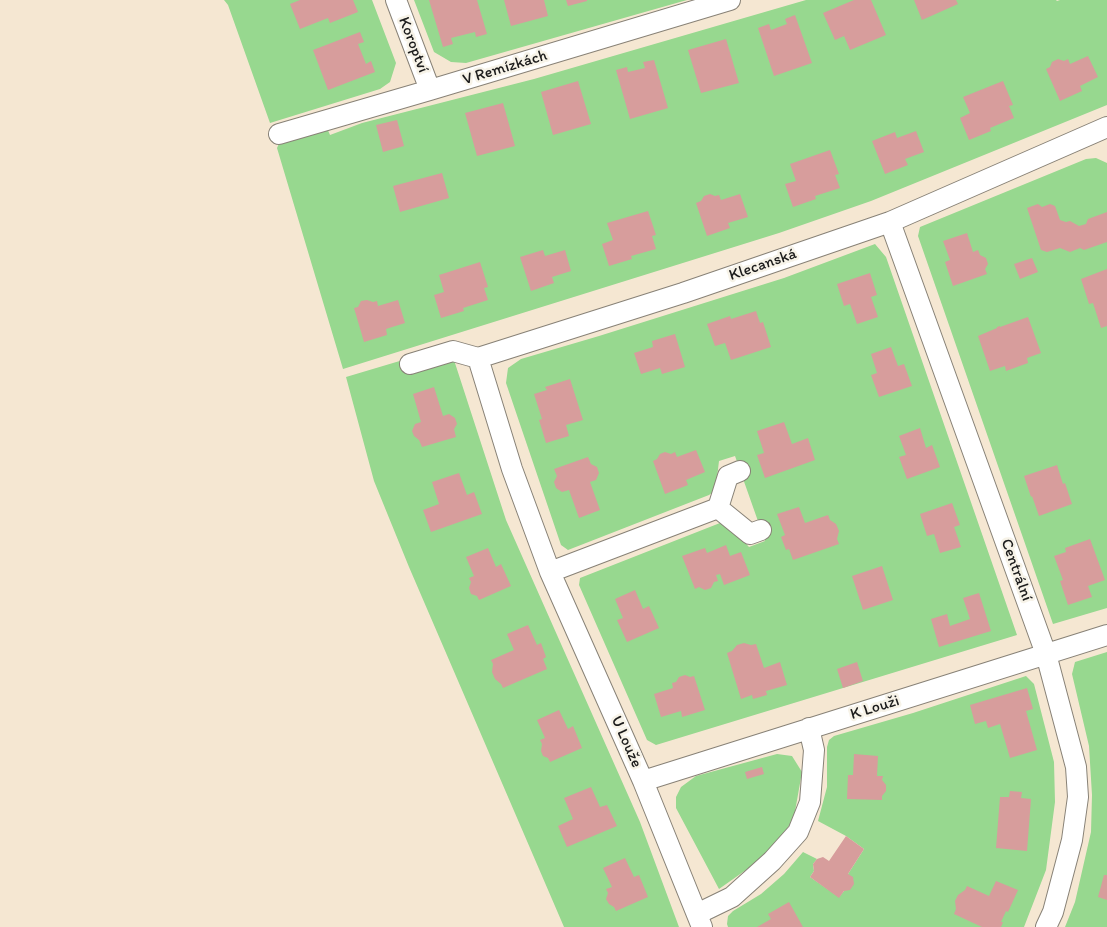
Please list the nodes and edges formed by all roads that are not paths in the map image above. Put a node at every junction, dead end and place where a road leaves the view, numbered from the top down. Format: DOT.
graph roads {
  1 [pos="396,0"];
  2 [pos="730,0"];
  3 [pos="430,90"];
  4 [pos="1107,127"];
  5 [pos="279,134"];
  6 [pos="890,222"];
  7 [pos="478,358"];
  8 [pos="410,364"];
  9 [pos="740,471"];
  10 [pos="718,508"];
  11 [pos="761,530"];
  12 [pos="550,572"];
  13 [pos="1107,635"];
  14 [pos="1046,654"];
  15 [pos="809,728"];
  16 [pos="643,781"];
  17 [pos="700,920"];
  18 [pos="1046,927"];
  1 -- 3 [label="street, Koroptví"];
  2 -- 3 [label="street, V Remízkách"];
  3 -- 5 [label="street, V Remízkách"];
  4 -- 6 [label="street, Klecanská"];
  6 -- 7 [label="street, Klecanská"];
  6 -- 14 [label="street, Centrální"];
  7 -- 8 [label="street"];
  7 -- 12 [label="street, U Louže"];
  9 -- 10 [label="street"];
  10 -- 11 [label="street"];
  10 -- 12 [label="street"];
  12 -- 16 [label="street, U Louže"];
  13 -- 14 [label="street, K Louži"];
  14 -- 15 [label="street, K Louži"];
  14 -- 18 [label="street, Centrální"];
  15 -- 16 [label="street, K Louži"];
  15 -- 17 [label="street, U Louže"];
  16 -- 17 [label="street, U Louže"];
}
